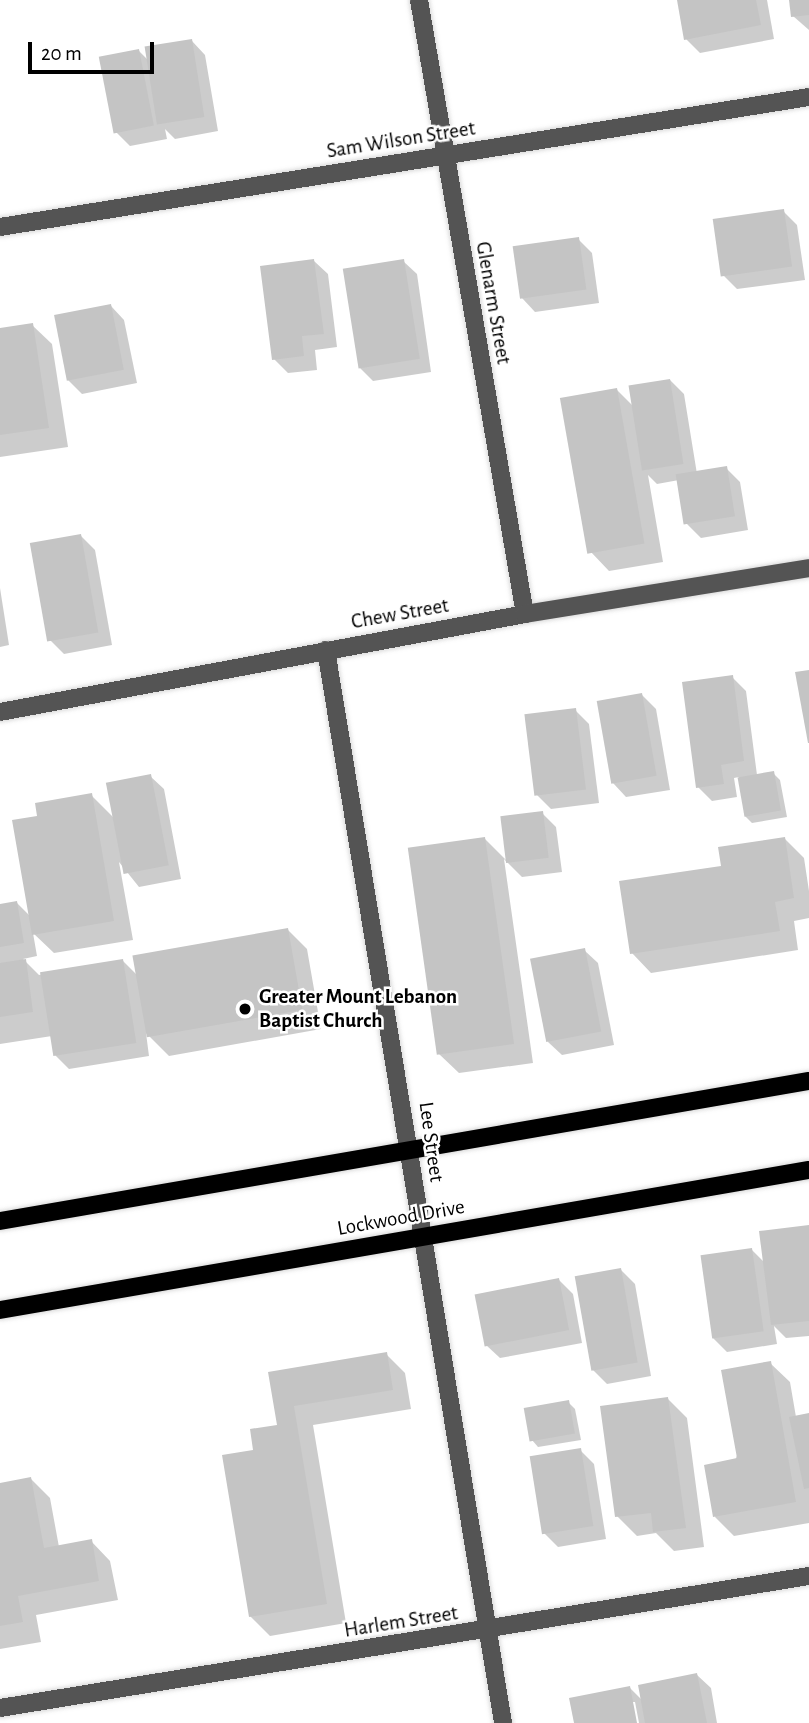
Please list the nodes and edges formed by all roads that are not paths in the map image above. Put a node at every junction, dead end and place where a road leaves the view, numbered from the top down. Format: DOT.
graph roads {
  1 [pos="419,0"];
  2 [pos="809,97"];
  3 [pos="444,156"];
  4 [pos="0,227"];
  5 [pos="809,568"];
  6 [pos="525,614"];
  7 [pos="326,650"];
  8 [pos="0,712"];
  9 [pos="809,1082"];
  10 [pos="410,1150"];
  11 [pos="809,1170"];
  12 [pos="0,1221"];
  13 [pos="421,1237"];
  14 [pos="0,1310"];
  15 [pos="809,1576"];
  16 [pos="489,1631"];
  17 [pos="0,1708"];
  18 [pos="503,1723"];
  1 -- 3 [label="street, Glenarm Street"];
  2 -- 3 [label="street, Sam Wilson Street"];
  3 -- 4 [label="street, Sam Wilson Street"];
  3 -- 6 [label="street, Glenarm Street"];
  5 -- 6 [label="street, Chew Street"];
  6 -- 7 [label="street, Chew Street"];
  7 -- 8 [label="street, Chew Street"];
  7 -- 10 [label="street, Lee Street"];
  9 -- 10 [label="main road"];
  10 -- 12 [label="main road"];
  10 -- 13 [label="street, Lee Street"];
  11 -- 13 [label="main road, Lockwood Drive"];
  13 -- 14 [label="main road, Lockwood Drive"];
  13 -- 16 [label="street, Lee Street"];
  15 -- 16 [label="street, Harlem Street"];
  16 -- 17 [label="street, Harlem Street"];
  16 -- 18 [label="street, Lee Street"];
}
